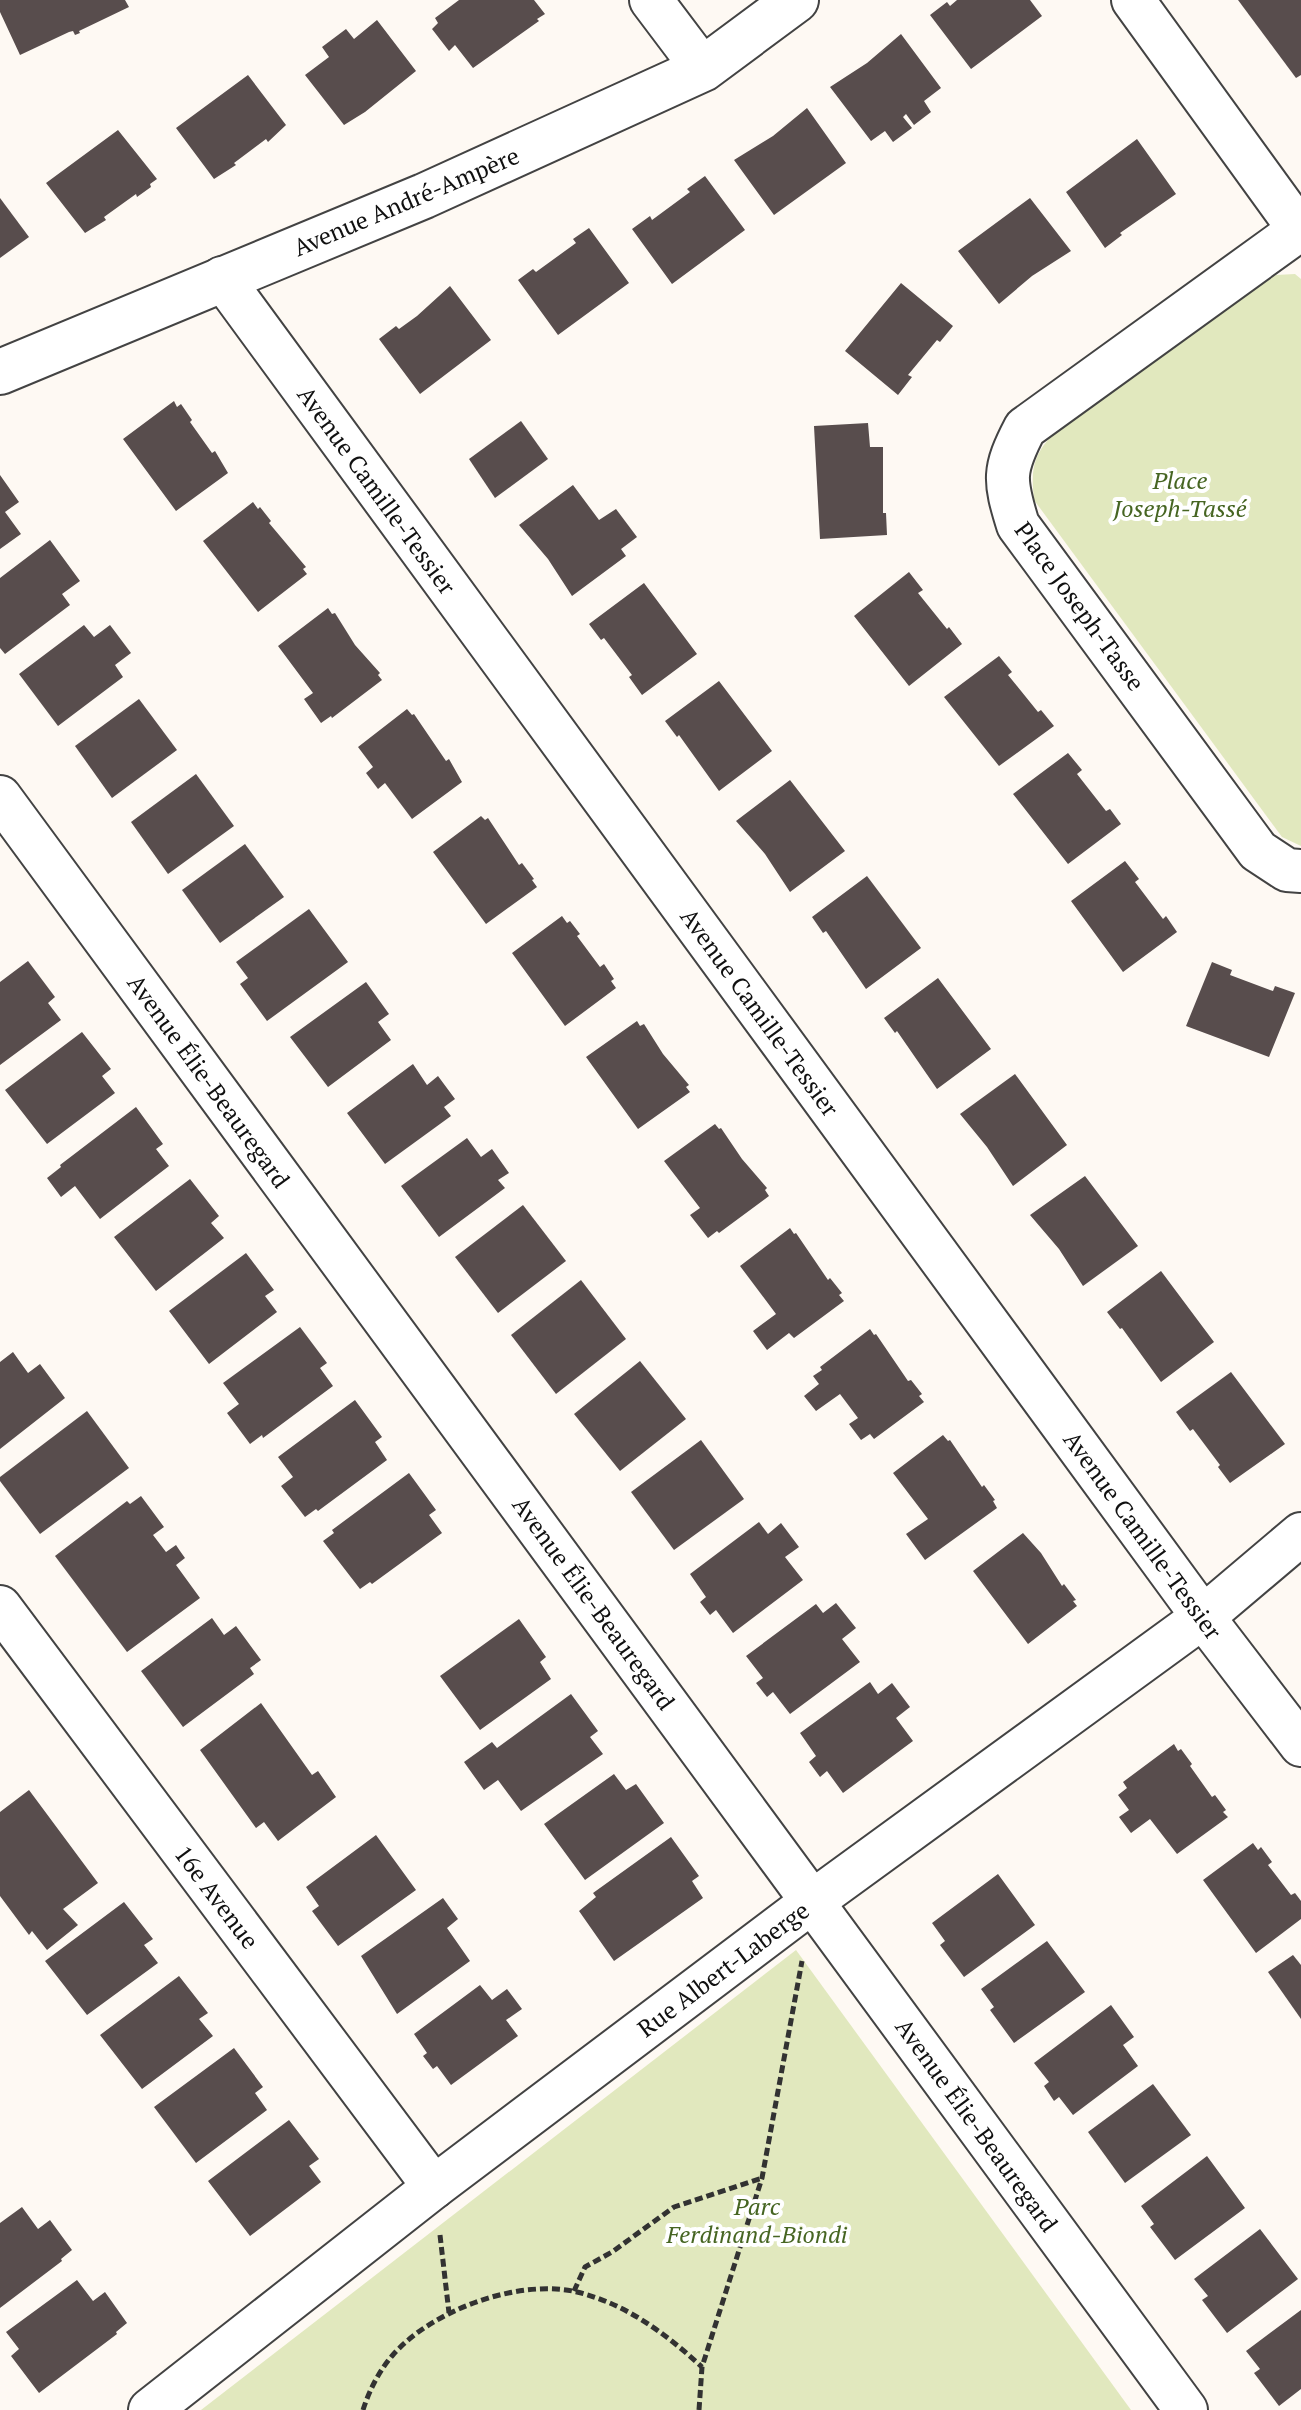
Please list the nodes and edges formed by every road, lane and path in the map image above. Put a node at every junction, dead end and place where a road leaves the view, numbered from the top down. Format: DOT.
graph roads {
  1 [pos="651,0"];
  2 [pos="796,0"];
  3 [pos="1133,0"];
  4 [pos="703,69"];
  5 [pos="1300,231"];
  6 [pos="222,278"];
  7 [pos="0,372"];
  8 [pos="0,797"];
  9 [pos="1301,871"];
  10 [pos="1301,1534"];
  11 [pos="0,1607"];
  12 [pos="1203,1617"];
  13 [pos="1301,1745"];
  14 [pos="813,1901"];
  15 [pos="762,2178"];
  16 [pos="434,2187"];
  17 [pos="574,2291"];
  18 [pos="449,2313"];
  19 [pos="702,2367"];
  20 [pos="150,2410"];
  21 [pos="363,2410"];
  22 [pos="699,2410"];
  23 [pos="1186,2410"];
  1 -- 4 [label="street"];
  2 -- 4 [label="street, Avenue André-Ampère"];
  3 -- 5 [label="street"];
  4 -- 6 [label="street, Avenue André-Ampère"];
  5 -- 9 [label="street, Place Joseph-Tasse"];
  6 -- 7 [label="street, Avenue André-Ampère"];
  6 -- 12 [label="street, Avenue Camille-Tessier"];
  8 -- 14 [label="street, Avenue Élie-Beauregard"];
  10 -- 12 [label="street, Rue Albert-Laberge"];
  11 -- 16 [label="street, 16e Avenue"];
  12 -- 13 [label="street, Avenue Camille-Tessier"];
  12 -- 14 [label="street, Rue Albert-Laberge"];
  14 -- 15 [label="path"];
  14 -- 16 [label="street, Rue Albert-Laberge"];
  14 -- 23 [label="street, Avenue Élie-Beauregard"];
  15 -- 17 [label="path"];
  15 -- 19 [label="path"];
  16 -- 18 [label="path"];
  16 -- 20 [label="street, Rue Albert-Laberge"];
  17 -- 18 [label="path"];
  17 -- 19 [label="path"];
  18 -- 21 [label="path"];
  19 -- 22 [label="path"];
}
